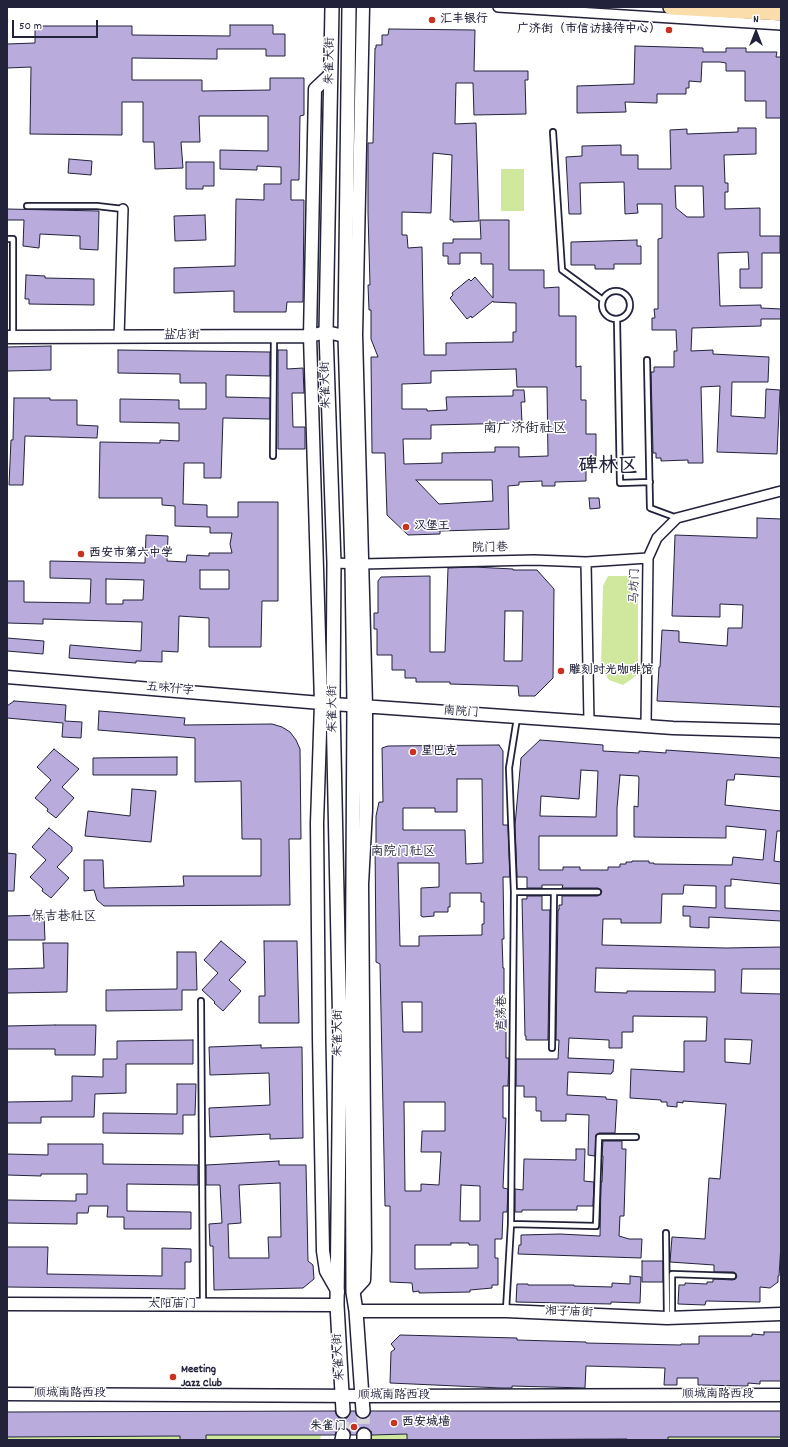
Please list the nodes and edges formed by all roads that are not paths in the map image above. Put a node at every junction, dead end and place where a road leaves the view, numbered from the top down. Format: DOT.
graph roads {
  1 [pos="332,7"];
  2 [pos="349,7"];
  3 [pos="362,7"];
  4 [pos="498,7"];
  5 [pos="671,7"];
  6 [pos="781,13"];
  7 [pos="781,25"];
  8 [pos="330,75"];
  9 [pos="553,132"];
  10 [pos="27,206"];
  11 [pos="123,209"];
  12 [pos="7,239"];
  13 [pos="603,300"];
  14 [pos="617,320"];
  15 [pos="326,332"];
  16 [pos="351,335"];
  17 [pos="119,336"];
  18 [pos="274,336"];
  19 [pos="310,336"];
  20 [pos="10,337"];
  21 [pos="647,360"];
  22 [pos="273,456"];
  23 [pos="650,482"];
  24 [pos="781,490"];
  25 [pos="677,518"];
  26 [pos="648,558"];
  27 [pos="586,562"];
  28 [pos="334,563"];
  29 [pos="357,564"];
  30 [pos="7,677"];
  31 [pos="327,703"];
  32 [pos="360,706"];
  33 [pos="517,717"];
  34 [pos="589,722"];
  35 [pos="646,725"];
  36 [pos="781,731"];
  37 [pos="514,892"];
  38 [pos="598,892"];
  39 [pos="554,893"];
  40 [pos="201,1001"];
  41 [pos="552,1048"];
  42 [pos="636,1137"];
  43 [pos="511,1224"];
  44 [pos="666,1233"];
  45 [pos="733,1276"];
  46 [pos="338,1292"];
  47 [pos="7,1304"];
  48 [pos="203,1305"];
  49 [pos="337,1305"];
  50 [pos="356,1310"];
  51 [pos="506,1311"];
  52 [pos="781,1314"];
  53 [pos="670,1318"];
  54 [pos="7,1394"];
  55 [pos="781,1395"];
  56 [pos="342,1396"];
  57 [pos="362,1396"];
  58 [pos="343,1411"];
  59 [pos="363,1411"];
  1 -- 8 [label="main road, 朱雀大街"];
  2 -- 16 [label="main road, 朱雀大街"];
  3 -- 16 [label="street"];
  4 -- 7 [label="street"];
  5 -- 6 [label="main road"];
  8 -- 15 [label="main road, 朱雀大街"];
  8 -- 19 [label="street"];
  9 -- 13 [label="lane"];
  10 -- 11 [label="lane"];
  11 -- 17 [label="street"];
  12 -- 20 [label="lane"];
  13 -- 14 [label="lane"];
  13 -- 14 [label="lane"];
  14 -- 23 [label="lane"];
  15 -- 16 [label="street, 盐店街"];
  15 -- 19 [label="street, 盐店街"];
  15 -- 28 [label="main road, 朱雀大街"];
  16 -- 29 [label="main road, 朱雀大街"];
  17 -- 18 [label="street, 盐店街"];
  17 -- 20 [label="street, 盐店街"];
  18 -- 19 [label="street, 盐店街"];
  18 -- 22 [label="lane"];
  19 -- 31 [label="street"];
  21 -- 23 [label="lane"];
  23 -- 25 [label="lane"];
  24 -- 25 [label="street, 马坊门"];
  25 -- 26 [label="street, 马坊门"];
  26 -- 27 [label="street, 院门巷"];
  26 -- 35 [label="street, 马坊门"];
  27 -- 29 [label="street, 院门巷"];
  27 -- 34 [label="street"];
  28 -- 29 [label="street, 院门巷"];
  28 -- 31 [label="main road, 朱雀大街"];
  29 -- 32 [label="main road, 朱雀大街"];
  30 -- 31 [label="street, 五味什字"];
  31 -- 32 [label="street, 南院门"];
  31 -- 46 [label="main road, 朱雀大街"];
  31 -- 46 [label="street"];
  32 -- 33 [label="street, 南院门"];
  32 -- 50 [label="main road, 朱雀大街"];
  33 -- 34 [label="street, 南院门"];
  33 -- 37 [label="lane, 芦荡巷"];
  34 -- 35 [label="street, 南院门"];
  35 -- 36 [label="street, 南院门"];
  37 -- 39 [label="lane"];
  37 -- 43 [label="lane, 芦荡巷"];
  38 -- 39 [label="lane"];
  39 -- 41 [label="lane"];
  40 -- 48 [label="lane"];
  42 -- 43 [label="lane"];
  43 -- 51 [label="lane, 芦荡巷"];
  44 -- 53 [label="lane"];
  45 -- 53 [label="lane"];
  46 -- 49 [label="main road, 朱雀大街"];
  47 -- 48 [label="street, 太阳庙门"];
  48 -- 49 [label="street, 太阳庙门"];
  49 -- 56 [label="main road, 朱雀大街"];
  50 -- 51 [label="street, 湘子庙街"];
  50 -- 57 [label="main road, 朱雀大街"];
  51 -- 53 [label="street, 湘子庙街"];
  52 -- 53 [label="street, 湘子庙街"];
  54 -- 56 [label="street, 顺城南路西段"];
  55 -- 57 [label="street, 顺城南路西段"];
  56 -- 57 [label="street, 顺城南路西段"];
  56 -- 58 [label="main road, 朱雀大街"];
  57 -- 59 [label="main road, 朱雀大街"];
}
